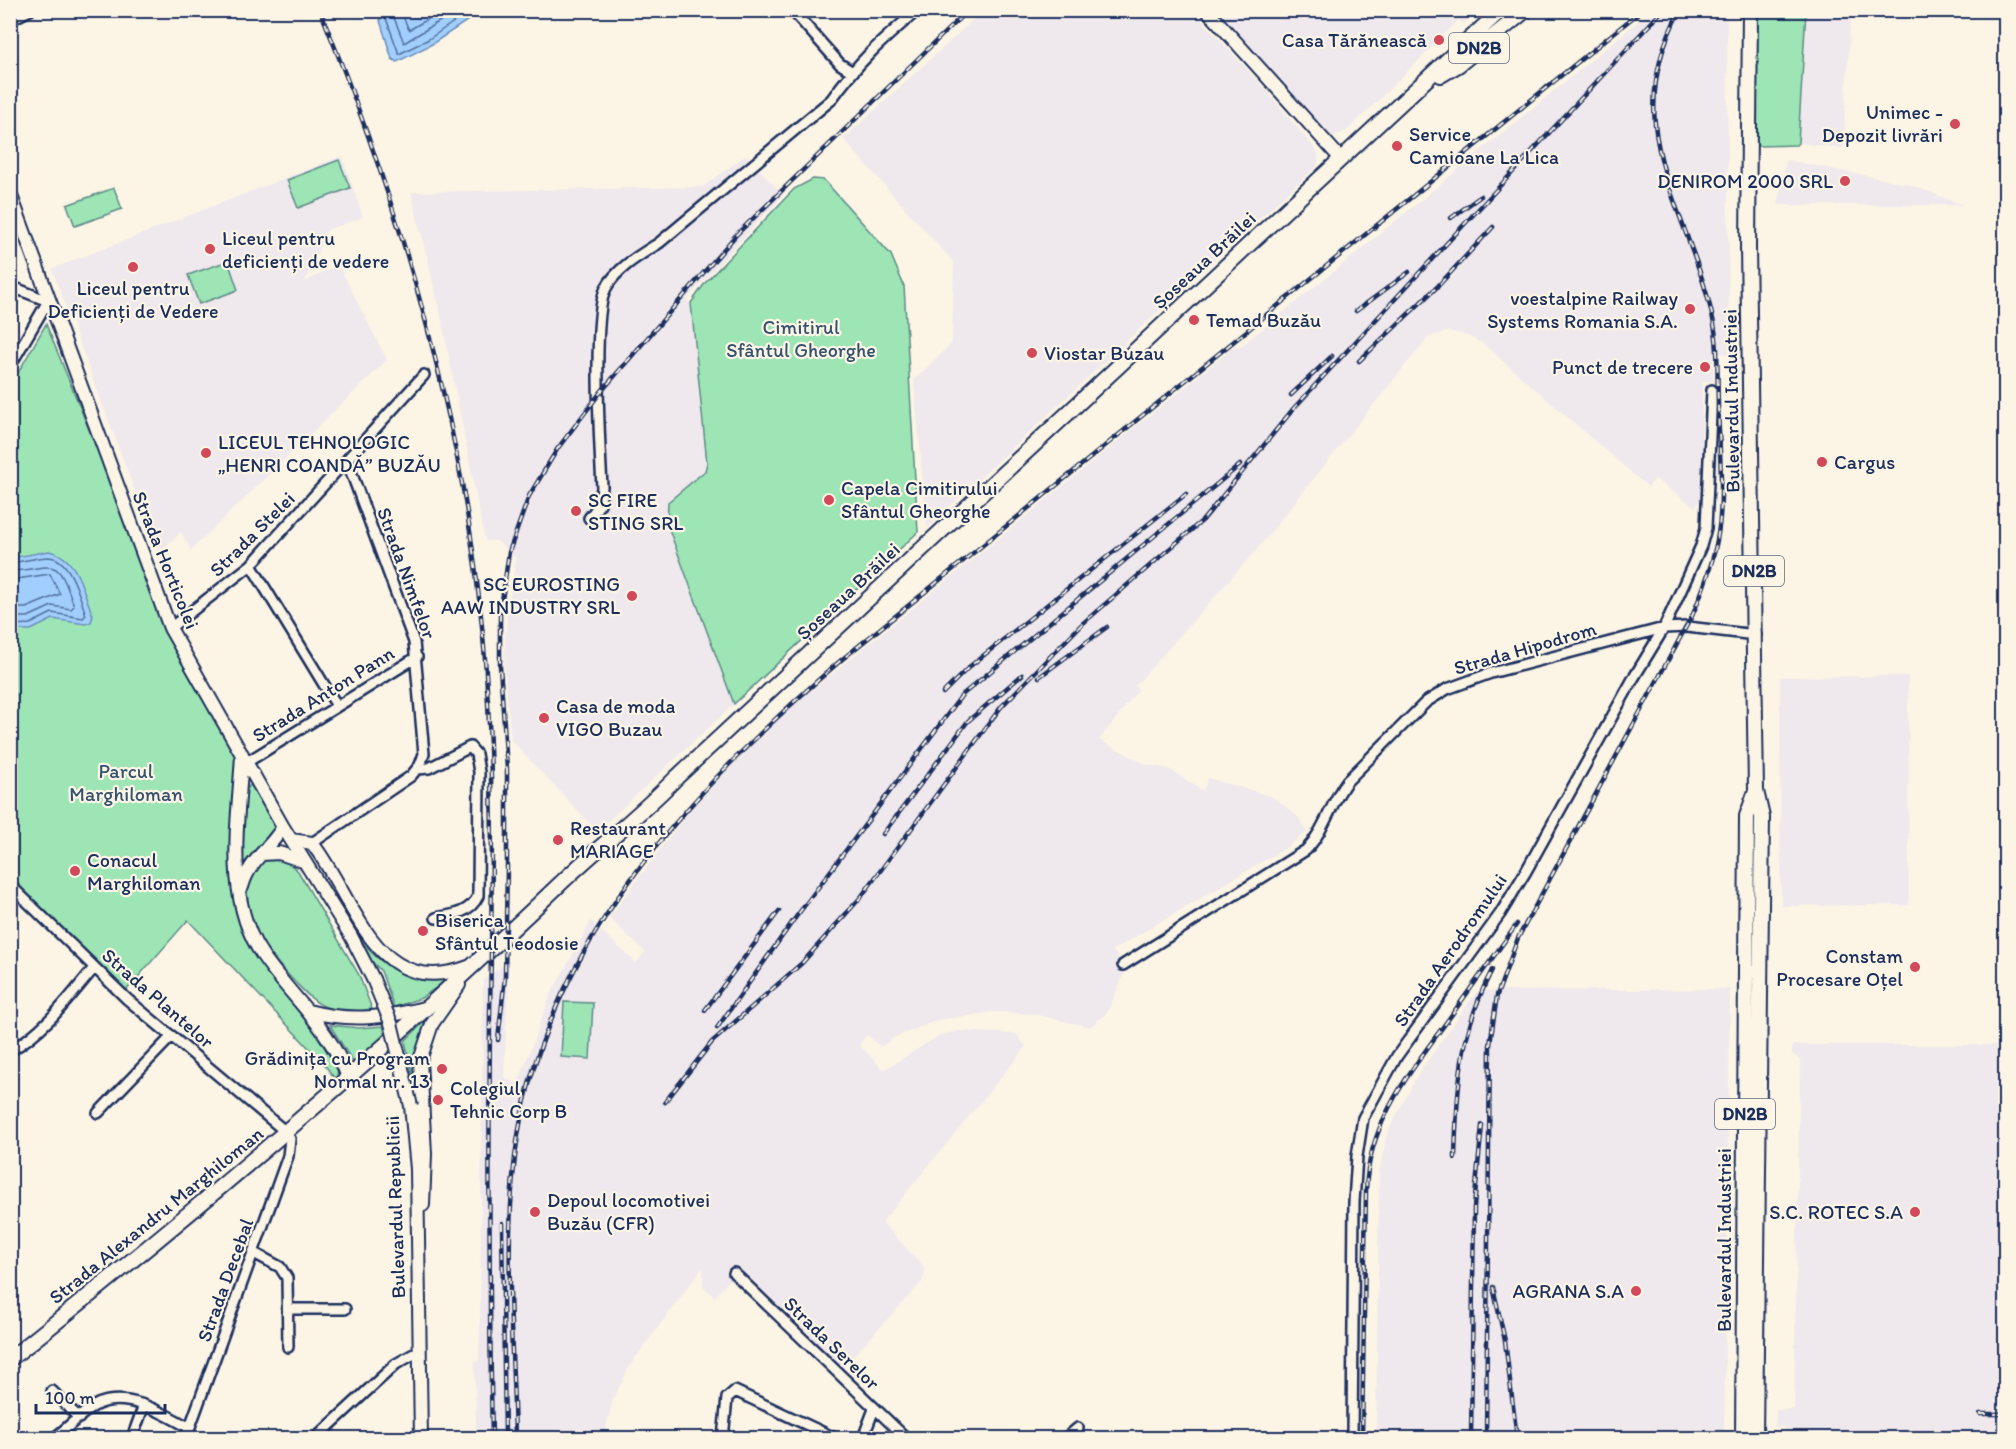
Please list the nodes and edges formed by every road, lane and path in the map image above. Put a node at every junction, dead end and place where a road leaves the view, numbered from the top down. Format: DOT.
graph roads {
  1 [pos="30,10"];
  2 [pos="792,10"];
  3 [pos="918,10"];
  4 [pos="1207,10"];
  5 [pos="1501,10"];
  6 [pos="1526,10"];
  7 [pos="1750,10"];
  8 [pos="10,20"];
  9 [pos="851,71"];
  10 [pos="1428,80"];
  11 [pos="1341,159"];
  12 [pos="10,193"];
  13 [pos="10,286"];
  14 [pos="48,301"];
  15 [pos="10,366"];
  16 [pos="424,375"];
  17 [pos="1712,390"];
  18 [pos="347,461"];
  19 [pos="589,518"];
  20 [pos="251,565"];
  21 [pos="170,628"];
  22 [pos="1664,628"];
  23 [pos="1756,635"];
  24 [pos="417,657"];
  25 [pos="337,706"];
  26 [pos="244,757"];
  27 [pos="418,769"];
  28 [pos="257,781"];
  29 [pos="1756,791"];
  30 [pos="240,797"];
  31 [pos="283,827"];
  32 [pos="291,840"];
  33 [pos="312,843"];
  34 [pos="261,854"];
  35 [pos="303,861"];
  36 [pos="10,885"];
  37 [pos="240,894"];
  38 [pos="436,918"];
  39 [pos="477,963"];
  40 [pos="1123,965"];
  41 [pos="94,968"];
  42 [pos="373,979"];
  43 [pos="429,1007"];
  44 [pos="308,1011"];
  45 [pos="172,1036"];
  46 [pos="10,1051"];
  47 [pos="349,1080"];
  48 [pos="325,1101"];
  49 [pos="98,1113"];
  50 [pos="287,1133"];
  51 [pos="417,1242"];
  52 [pos="254,1253"];
  53 [pos="734,1273"];
  54 [pos="290,1309"];
  55 [pos="345,1309"];
  56 [pos="288,1347"];
  57 [pos="419,1351"];
  58 [pos="12,1356"];
  59 [pos="52,1391"];
  60 [pos="144,1406"];
  61 [pos="874,1408"];
  62 [pos="79,1418"];
  63 [pos="190,1428"];
  64 [pos="1078,1428"];
  65 [pos="54,1438"];
  66 [pos="132,1438"];
  67 [pos="186,1438"];
  68 [pos="316,1438"];
  69 [pos="421,1438"];
  70 [pos="723,1438"];
  71 [pos="836,1438"];
  72 [pos="863,1438"];
  73 [pos="906,1438"];
  74 [pos="1066,1438"];
  75 [pos="1352,1438"];
  76 [pos="1743,1438"];
  77 [pos="1755,1438"];
  1 -- 8 [label="street"];
  2 -- 9 [label="street"];
  3 -- 9 [label="street"];
  4 -- 11 [label="main road"];
  5 -- 10 [label="main road, Șoseaua Brăilei"];
  6 -- 10 [label="main road, DN2B"];
  7 -- 23 [label="main road, Bulevardul Industriei / DN2B"];
  9 -- 19 [label="street"];
  10 -- 11 [label="main road, Șoseaua Brăilei"];
  11 -- 39 [label="main road, Șoseaua Brăilei"];
  12 -- 14 [label="main road, Strada Horticolei"];
  13 -- 14 [label="street"];
  14 -- 15 [label="street"];
  14 -- 21 [label="main road, Strada Horticolei"];
  16 -- 18 [label="street, Strada Stelei"];
  17 -- 22 [label="street, Strada Aerodromului"];
  18 -- 20 [label="street, Strada Stelei"];
  18 -- 24 [label="street, Strada Nimfelor"];
  20 -- 21 [label="street, Strada Stelei"];
  20 -- 25 [label="street"];
  21 -- 26 [label="main road, Strada Horticolei"];
  22 -- 23 [label="street, Strada Hipodrom"];
  22 -- 40 [label="street, Strada Hipodrom"];
  22 -- 75 [label="street, Strada Aerodromului"];
  23 -- 29 [label="main road, Bulevardul Industriei / DN2B"];
  24 -- 25 [label="street, Strada Anton Pann"];
  24 -- 27 [label="street, Strada Nimfelor"];
  25 -- 26 [label="street, Strada Anton Pann"];
  26 -- 28 [label="main road, Strada Horticolei"];
  26 -- 30 [label="main road"];
  27 -- 33 [label="street"];
  27 -- 38 [label="street"];
  28 -- 30 [label="main road"];
  28 -- 31 [label="main road, Strada Horticolei"];
  29 -- 76 [label="main road, Bulevardul Industriei / DN2B"];
  29 -- 77 [label="main road, Bulevardul Industriei / DN2B"];
  30 -- 37 [label="main road"];
  31 -- 32 [label="main road, Strada Horticolei"];
  31 -- 34 [label="main road"];
  32 -- 33 [label="main road"];
  32 -- 35 [label="main road, Strada Horticolei"];
  33 -- 39 [label="main road"];
  34 -- 35 [label="main road"];
  34 -- 37 [label="main road"];
  35 -- 42 [label="main road, Strada Horticolei"];
  36 -- 41 [label="street, Strada Plantelor"];
  37 -- 44 [label="main road"];
  39 -- 43 [label="main road, Șoseaua Brăilei"];
  39 -- 51 [label="main road"];
  41 -- 45 [label="street, Strada Plantelor"];
  41 -- 46 [label="street"];
  42 -- 51 [label="main road, Bulevardul Republicii, bridge"];
  43 -- 44 [label="main road"];
  43 -- 47 [label="main road, Șoseaua Brăilei"];
  44 -- 47 [label="main road"];
  45 -- 49 [label="street"];
  45 -- 50 [label="street, Strada Plantelor"];
  47 -- 48 [label="main road, Șoseaua Brăilei"];
  48 -- 50 [label="main road, Strada Alexandru Marghiloman"];
  50 -- 52 [label="street, Strada Decebal"];
  50 -- 58 [label="main road, Strada Alexandru Marghiloman"];
  51 -- 57 [label="main road, Bulevardul Republicii"];
  52 -- 54 [label="street"];
  52 -- 63 [label="street, Strada Decebal"];
  53 -- 61 [label="street, Strada Serelor"];
  54 -- 55 [label="street"];
  54 -- 56 [label="street"];
  57 -- 68 [label="street"];
  57 -- 69 [label="main road, Bulevardul Republicii"];
  59 -- 62 [label="street"];
  60 -- 62 [label="street"];
  60 -- 63 [label="street"];
  60 -- 66 [label="street"];
  61 -- 72 [label="street"];
  61 -- 73 [label="street, Strada Serelor"];
  62 -- 65 [label="street"];
  63 -- 67 [label="street, Strada Decebal"];
  64 -- 74 [label="street"];
  70 -- 71 [label="street"];
}
